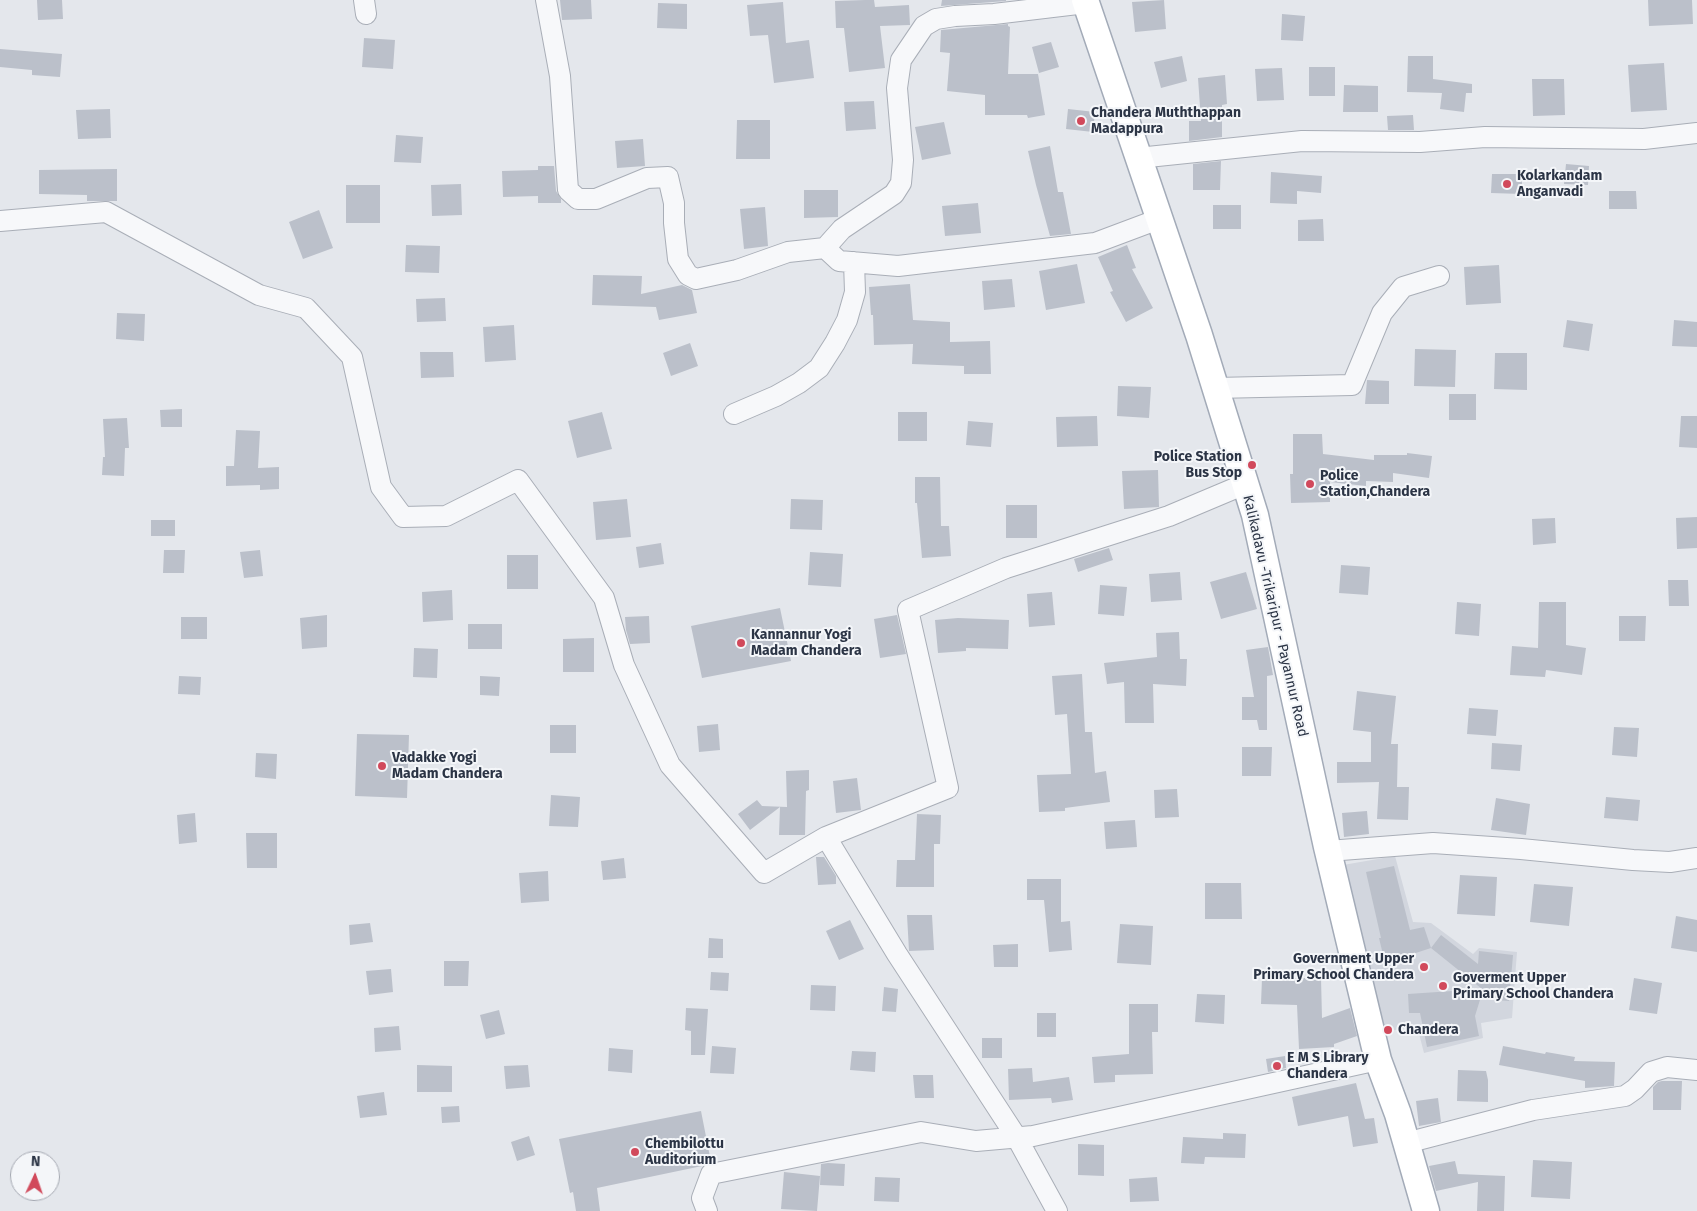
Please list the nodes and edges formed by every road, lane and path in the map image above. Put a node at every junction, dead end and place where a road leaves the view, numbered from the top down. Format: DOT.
graph roads {
  1 [pos="546,0"];
  2 [pos="1085,2"];
  3 [pos="1697,133"];
  4 [pos="1138,158"];
  5 [pos="1159,219"];
  6 [pos="0,221"];
  7 [pos="825,248"];
  8 [pos="854,262"];
  9 [pos="1439,276"];
  10 [pos="1215,388"];
  11 [pos="734,414"];
  12 [pos="1245,484"];
  13 [pos="826,837"];
  14 [pos="1328,851"];
  15 [pos="1697,858"];
  16 [pos="1378,1060"];
  17 [pos="1697,1070"];
  18 [pos="1017,1138"];
  19 [pos="1406,1143"];
  20 [pos="707,1211"];
  21 [pos="1057,1211"];
  22 [pos="1426,1211"];
  1 -- 7 [label="street"];
  2 -- 4 [label="main road, Kalikadavu -Trikaripur - Payannur Road"];
  2 -- 7 [label="street"];
  3 -- 4 [label="street"];
  4 -- 5 [label="main road, Kalikadavu -Trikaripur - Payannur Road"];
  5 -- 8 [label="street"];
  5 -- 10 [label="main road, Kalikadavu -Trikaripur - Payannur Road"];
  6 -- 13 [label="street"];
  7 -- 8 [label="street"];
  8 -- 11 [label="street"];
  9 -- 10 [label="street"];
  10 -- 12 [label="main road, Kalikadavu -Trikaripur - Payannur Road"];
  12 -- 13 [label="street"];
  12 -- 14 [label="main road, Kalikadavu -Trikaripur - Payannur Road"];
  13 -- 18 [label="street"];
  14 -- 15 [label="street"];
  14 -- 16 [label="main road, Kalikadavu -Trikaripur - Payannur Road"];
  16 -- 18 [label="street"];
  16 -- 19 [label="main road, Kalikadavu -Trikaripur - Payannur Road"];
  17 -- 19 [label="street"];
  18 -- 20 [label="street"];
  18 -- 21 [label="street"];
  19 -- 22 [label="main road, Kalikadavu -Trikaripur - Payannur Road"];
}
